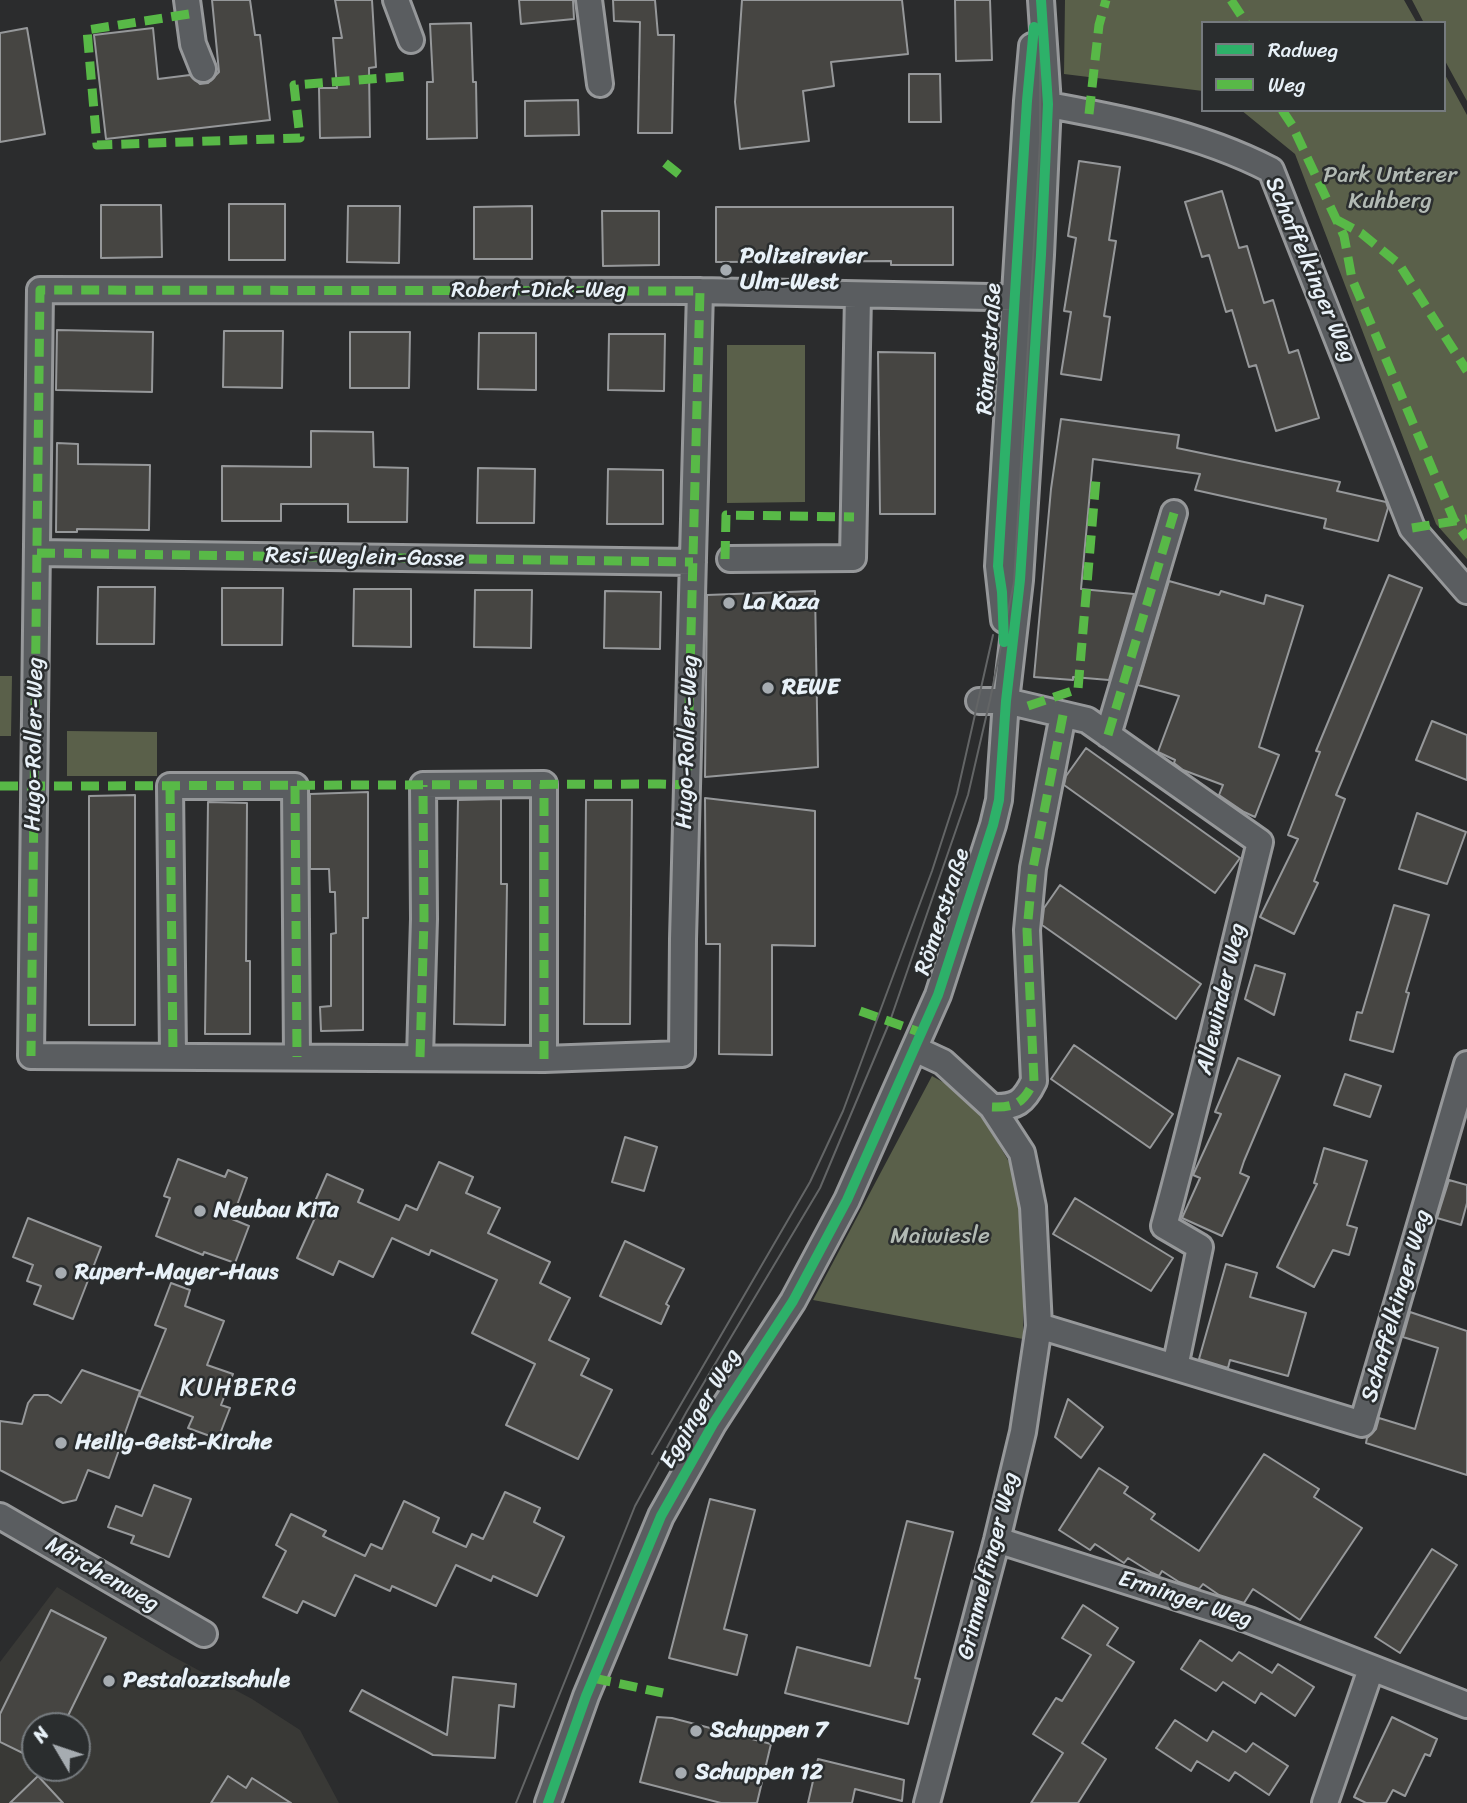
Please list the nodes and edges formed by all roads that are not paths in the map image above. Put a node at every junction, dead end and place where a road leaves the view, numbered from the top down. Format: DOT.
graph roads {
  1 [pos="187,0"];
  2 [pos="396,0"];
  3 [pos="589,0"];
  4 [pos="1035,0"];
  5 [pos="1041,0"];
  6 [pos="411,40"];
  7 [pos="203,69"];
  8 [pos="600,84"];
  9 [pos="1037,103"];
  10 [pos="40,290"];
  11 [pos="700,291"];
  12 [pos="858,295"];
  13 [pos="1026,298"];
  14 [pos="1174,513"];
  15 [pos="37,553"];
  16 [pos="730,559"];
  17 [pos="692,562"];
  18 [pos="1467,591"];
  19 [pos="979,701"];
  20 [pos="1006,701"];
  21 [pos="1063,715"];
  22 [pos="1108,735"];
  23 [pos="915,1049"];
  24 [pos="173,1055"];
  25 [pos="297,1057"];
  26 [pos="420,1058"];
  27 [pos="544,1059"];
  28 [pos="1467,1065"];
  29 [pos="992,1107"];
  30 [pos="1039,1326"];
  31 [pos="1175,1367"];
  32 [pos="0,1516"];
  33 [pos="997,1540"];
  34 [pos="204,1634"];
  35 [pos="1370,1669"];
  36 [pos="1467,1705"];
  37 [pos="548,1803"];
  38 [pos="927,1803"];
  39 [pos="1325,1803"];
  1 -- 7 [label="street"];
  2 -- 6 [label="street"];
  3 -- 8 [label="street"];
  4 -- 9 [label="street, Römerstraße"];
  5 -- 9 [label="street, Römerstraße"];
  9 -- 13 [label="street, Römerstraße"];
  9 -- 18 [label="street, Schaffelkinger Weg"];
  10 -- 11 [label="street, Robert-Dick-Weg"];
  10 -- 15 [label="street, Hugo-Roller-Weg"];
  11 -- 12 [label="street, Robert-Dick-Weg"];
  11 -- 17 [label="street, Hugo-Roller-Weg"];
  12 -- 13 [label="street, Robert-Dick-Weg"];
  12 -- 16 [label="street"];
  13 -- 20 [label="street, Römerstraße"];
  13 -- 20 [label="street, Römerstraße"];
  14 -- 22 [label="street"];
  15 -- 17 [label="street, Resi-Weglein-Gasse"];
  15 -- 24 [label="street, Hugo-Roller-Weg"];
  17 -- 27 [label="street, Hugo-Roller-Weg"];
  19 -- 20 [label="street"];
  20 -- 21 [label="street, Allewinder Weg"];
  20 -- 23 [label="street, Römerstraße"];
  21 -- 22 [label="street, Allewinder Weg"];
  21 -- 29 [label="street"];
  22 -- 31 [label="street, Allewinder Weg"];
  23 -- 29 [label="street"];
  23 -- 37 [label="street, Egginger Weg"];
  24 -- 25 [label="street, Hugo-Roller-Weg"];
  24 -- 25 [label="street"];
  25 -- 26 [label="street, Hugo-Roller-Weg"];
  26 -- 27 [label="street, Hugo-Roller-Weg"];
  26 -- 27 [label="street"];
  28 -- 31 [label="street, Schaffelkinger Weg"];
  29 -- 30 [label="street"];
  30 -- 31 [label="street, Schaffelkinger Weg"];
  30 -- 33 [label="street, Grimmelfinger Weg"];
  32 -- 34 [label="street, Märchenweg"];
  33 -- 35 [label="street, Erminger Weg"];
  33 -- 38 [label="street, Grimmelfinger Weg"];
  35 -- 36 [label="street, Erminger Weg"];
  35 -- 39 [label="street"];
}
